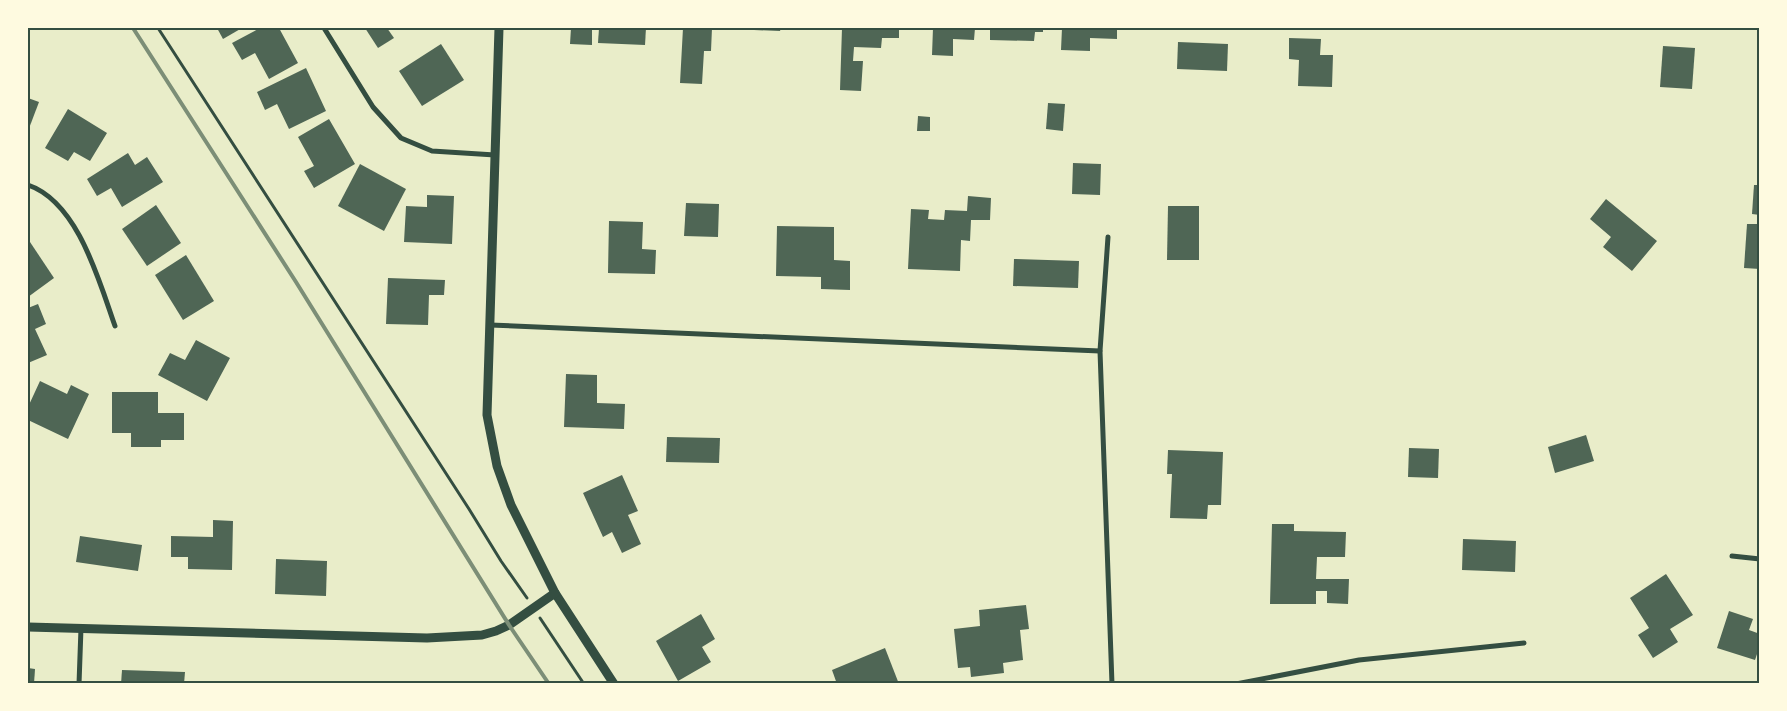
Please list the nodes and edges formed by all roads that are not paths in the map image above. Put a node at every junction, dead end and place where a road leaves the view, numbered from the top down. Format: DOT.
graph roads {
  1 [pos="324,28"];
  2 [pos="499,28"];
  3 [pos="495,155"];
  4 [pos="28,185"];
  5 [pos="1108,237"];
  6 [pos="490,325"];
  7 [pos="115,326"];
  8 [pos="1100,351"];
  9 [pos="1732,556"];
  10 [pos="1760,559"];
  11 [pos="555,593"];
  12 [pos="28,627"];
  13 [pos="81,628"];
  14 [pos="1524,642"];
  15 [pos="79,684"];
  16 [pos="614,684"];
  17 [pos="1112,684"];
  18 [pos="1236,684"];
  1 -- 3 [label="street"];
  2 -- 3 [label="street"];
  3 -- 6 [label="street"];
  4 -- 7 [label="street"];
  5 -- 8 [label="street"];
  6 -- 8 [label="street"];
  6 -- 11 [label="street"];
  8 -- 17 [label="street"];
  9 -- 10 [label="street"];
  11 -- 13 [label="street"];
  11 -- 16 [label="street"];
  12 -- 13 [label="street"];
  13 -- 15 [label="street"];
  14 -- 18 [label="street"];
}
